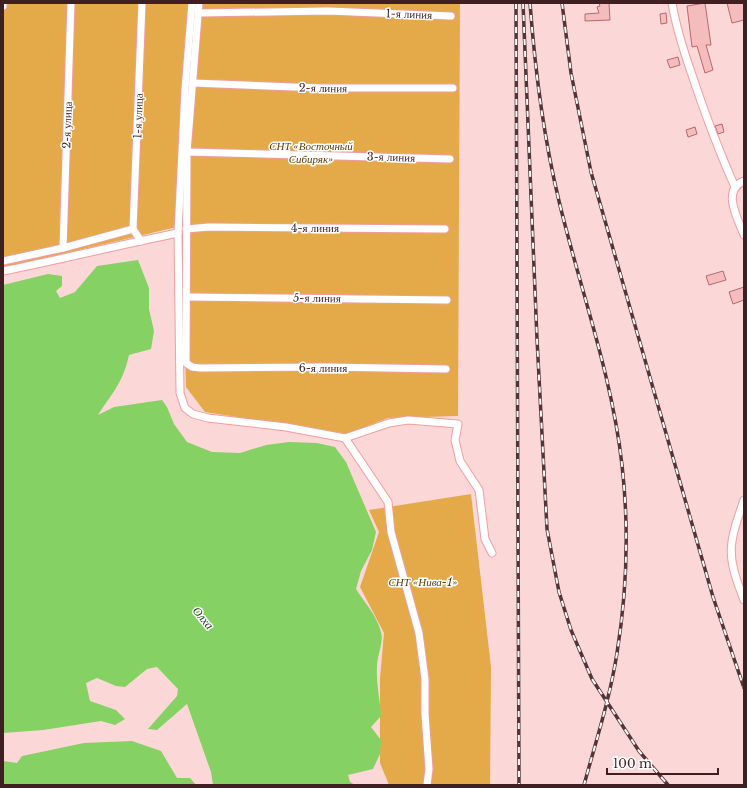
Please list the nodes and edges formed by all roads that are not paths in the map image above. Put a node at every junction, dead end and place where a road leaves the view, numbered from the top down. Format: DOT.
graph roads {
  1 [pos="3,3"];
  2 [pos="71,3"];
  3 [pos="142,3"];
  4 [pos="192,3"];
  5 [pos="199,3"];
  6 [pos="672,3"];
  7 [pos="3,6"];
  8 [pos="198,13"];
  9 [pos="451,16"];
  10 [pos="193,83"];
  11 [pos="453,88"];
  12 [pos="188,152"];
  13 [pos="450,159"];
  14 [pos="744,181"];
  15 [pos="735,187"];
  16 [pos="133,229"];
  17 [pos="186,229"];
  18 [pos="445,229"];
  19 [pos="178,233"];
  20 [pos="744,235"];
  21 [pos="141,241"];
  22 [pos="63,248"];
  23 [pos="3,261"];
  24 [pos="3,271"];
  25 [pos="188,297"];
  26 [pos="447,300"];
  27 [pos="446,369"];
  28 [pos="345,438"];
  29 [pos="744,500"];
  30 [pos="492,553"];
  31 [pos="744,600"];
  32 [pos="427,785"];
  1 -- 7 [label="street"];
  2 -- 22 [label="street, 2-я улица"];
  3 -- 16 [label="street, 1-я улица"];
  4 -- 19 [label="street"];
  5 -- 8 [label="street"];
  6 -- 15 [label="street"];
  8 -- 9 [label="street, 1-я линия"];
  8 -- 10 [label="street"];
  10 -- 11 [label="street, 2-я линия"];
  10 -- 12 [label="street"];
  12 -- 13 [label="street, 3-я линия"];
  12 -- 17 [label="street"];
  14 -- 15 [label="street"];
  15 -- 20 [label="street"];
  16 -- 21 [label="street"];
  16 -- 22 [label="street"];
  17 -- 18 [label="street, 4-я линия"];
  17 -- 25 [label="street"];
  19 -- 21 [label="street"];
  19 -- 28 [label="street"];
  21 -- 24 [label="street"];
  22 -- 23 [label="street"];
  25 -- 26 [label="street, 5-я линия"];
  25 -- 27 [label="street, 6-я линия"];
  28 -- 30 [label="street"];
  28 -- 32 [label="street"];
  29 -- 31 [label="street"];
}
